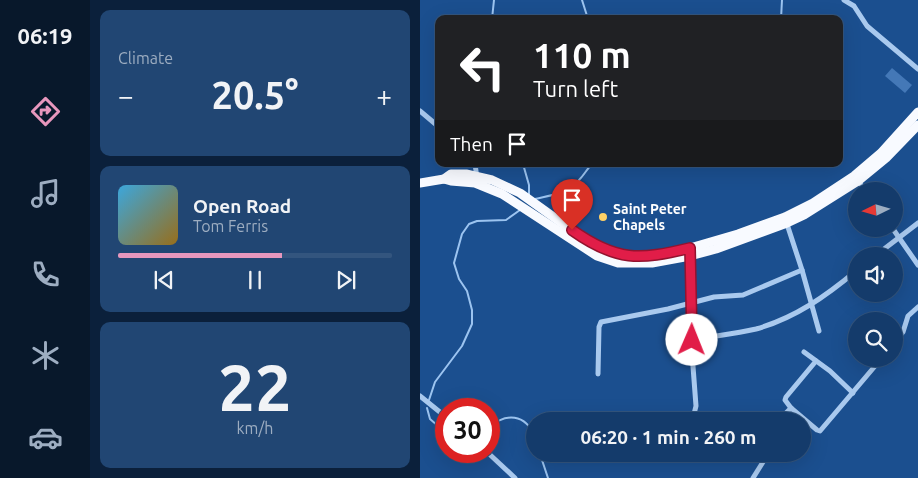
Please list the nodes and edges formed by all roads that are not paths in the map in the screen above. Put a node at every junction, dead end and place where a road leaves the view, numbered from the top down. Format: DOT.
graph roads {
  1 [pos="844,0"];
  2 [pos="918,69"];
  3 [pos="420,111"];
  4 [pos="918,112"];
  5 [pos="435,124"];
  6 [pos="918,125"];
  7 [pos="475,167"];
  8 [pos="856,178"];
  9 [pos="476,180"];
  10 [pos="859,182"];
  11 [pos="420,183"];
  12 [pos="541,214"];
  13 [pos="786,220"];
  14 [pos="918,223"];
  15 [pos="903,234"];
  16 [pos="898,238"];
  17 [pos="900,238"];
  18 [pos="886,247"];
  19 [pos="690,252"];
  20 [pos="918,265"];
  21 [pos="802,270"];
  22 [pos="848,277"];
  23 [pos="692,303"];
  24 [pos="811,306"];
  25 [pos="918,307"];
  26 [pos="819,331"];
  27 [pos="903,332"];
  28 [pos="692,340"];
  29 [pos="804,352"];
  30 [pos="816,361"];
  31 [pos="875,367"];
  32 [pos="598,374"];
  33 [pos="854,393"];
  34 [pos="420,396"];
  35 [pos="435,408"];
  36 [pos="791,408"];
  37 [pos="693,412"];
  38 [pos="787,412"];
  39 [pos="763,462"];
  40 [pos="499,463"];
  41 [pos="515,478"];
  42 [pos="753,478"];
  1 -- 2 [label="street"];
  3 -- 5 [label="street"];
  4 -- 8 [label="highway"];
  6 -- 8 [label="highway"];
  7 -- 9 [label="street"];
  8 -- 10 [label="street"];
  8 -- 13 [label="highway"];
  9 -- 11 [label="highway"];
  9 -- 12 [label="highway"];
  9 -- 12 [label="highway"];
  12 -- 19 [label="highway"];
  13 -- 19 [label="highway"];
  13 -- 21 [label="street"];
  14 -- 15 [label="street"];
  16 -- 18 [label="street"];
  17 -- 20 [label="street"];
  19 -- 23 [label="street"];
  21 -- 23 [label="street"];
  21 -- 24 [label="street"];
  22 -- 24 [label="street"];
  23 -- 28 [label="street"];
  23 -- 32 [label="street"];
  24 -- 26 [label="street"];
  24 -- 28 [label="street"];
  25 -- 27 [label="street"];
  28 -- 37 [label="street"];
  29 -- 30 [label="street"];
  30 -- 33 [label="street"];
  30 -- 36 [label="street"];
  31 -- 33 [label="street"];
  33 -- 36 [label="street"];
  34 -- 35 [label="street"];
  36 -- 38 [label="street"];
  39 -- 42 [label="street"];
  40 -- 41 [label="street"];
}
